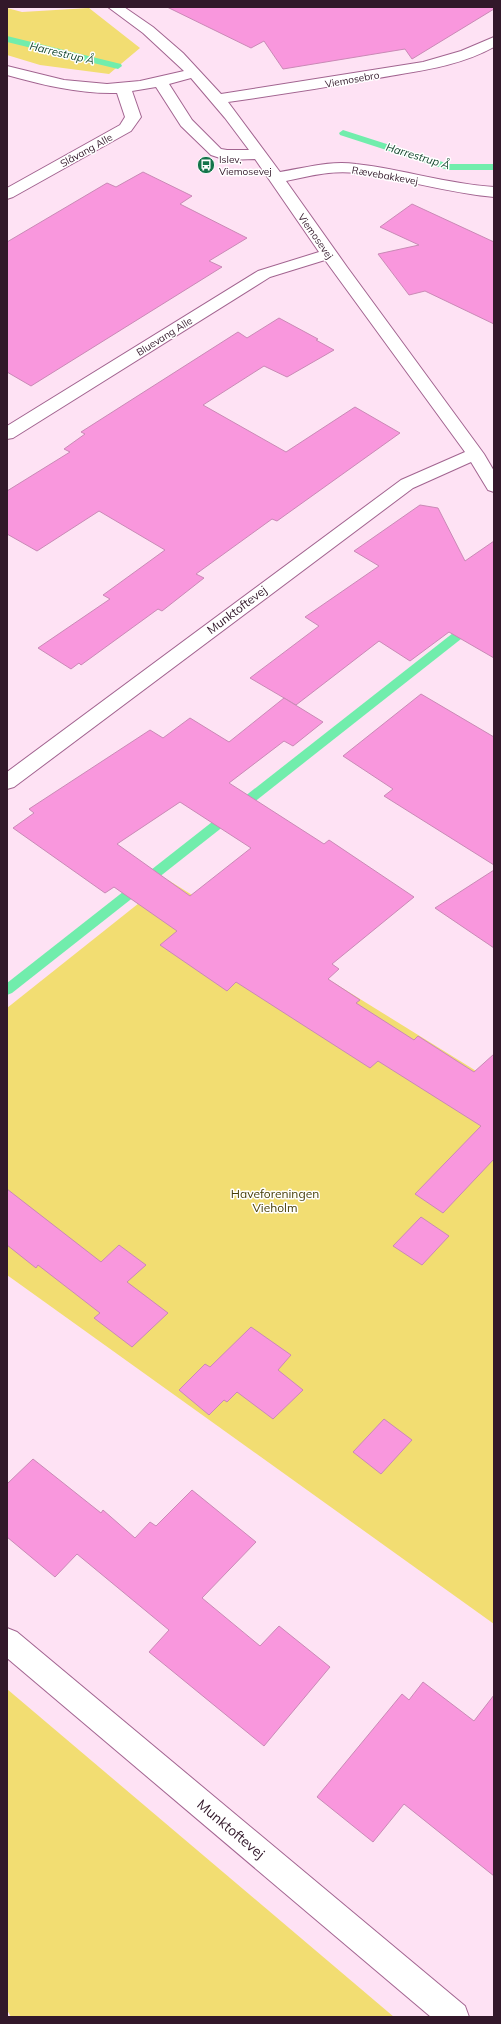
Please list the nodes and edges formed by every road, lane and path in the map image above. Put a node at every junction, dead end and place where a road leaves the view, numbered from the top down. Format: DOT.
graph roads {
  1 [pos="116,7"];
  2 [pos="490,47"];
  3 [pos="7,70"];
  4 [pos="194,72"];
  5 [pos="159,80"];
  6 [pos="123,88"];
  7 [pos="219,99"];
  8 [pos="259,154"];
  9 [pos="275,178"];
  10 [pos="494,192"];
  11 [pos="7,194"];
  12 [pos="329,254"];
  13 [pos="7,434"];
  14 [pos="475,454"];
  15 [pos="494,486"];
  16 [pos="7,782"];
  17 [pos="7,1641"];
  18 [pos="454,2017"];
  1 -- 4 [label="street, Viemosevej"];
  2 -- 7 [label="street, Viemosebro"];
  3 -- 6 [label="street"];
  4 -- 5 [label="street"];
  4 -- 7 [label="street, Viemosevej"];
  5 -- 6 [label="street"];
  5 -- 8 [label="street"];
  6 -- 11 [label="street, Slåvang Alle"];
  7 -- 8 [label="street, Viemosevej"];
  8 -- 9 [label="street, Viemosevej"];
  9 -- 10 [label="street, Rævebakkevej"];
  9 -- 12 [label="street, Viemosevej"];
  12 -- 13 [label="street, Bluevang Alle"];
  12 -- 14 [label="street, Viemosevej"];
  14 -- 15 [label="street, Viemosevej"];
  14 -- 16 [label="street, Munktoftevej"];
  17 -- 18 [label="street, Munktoftevej"];
}
